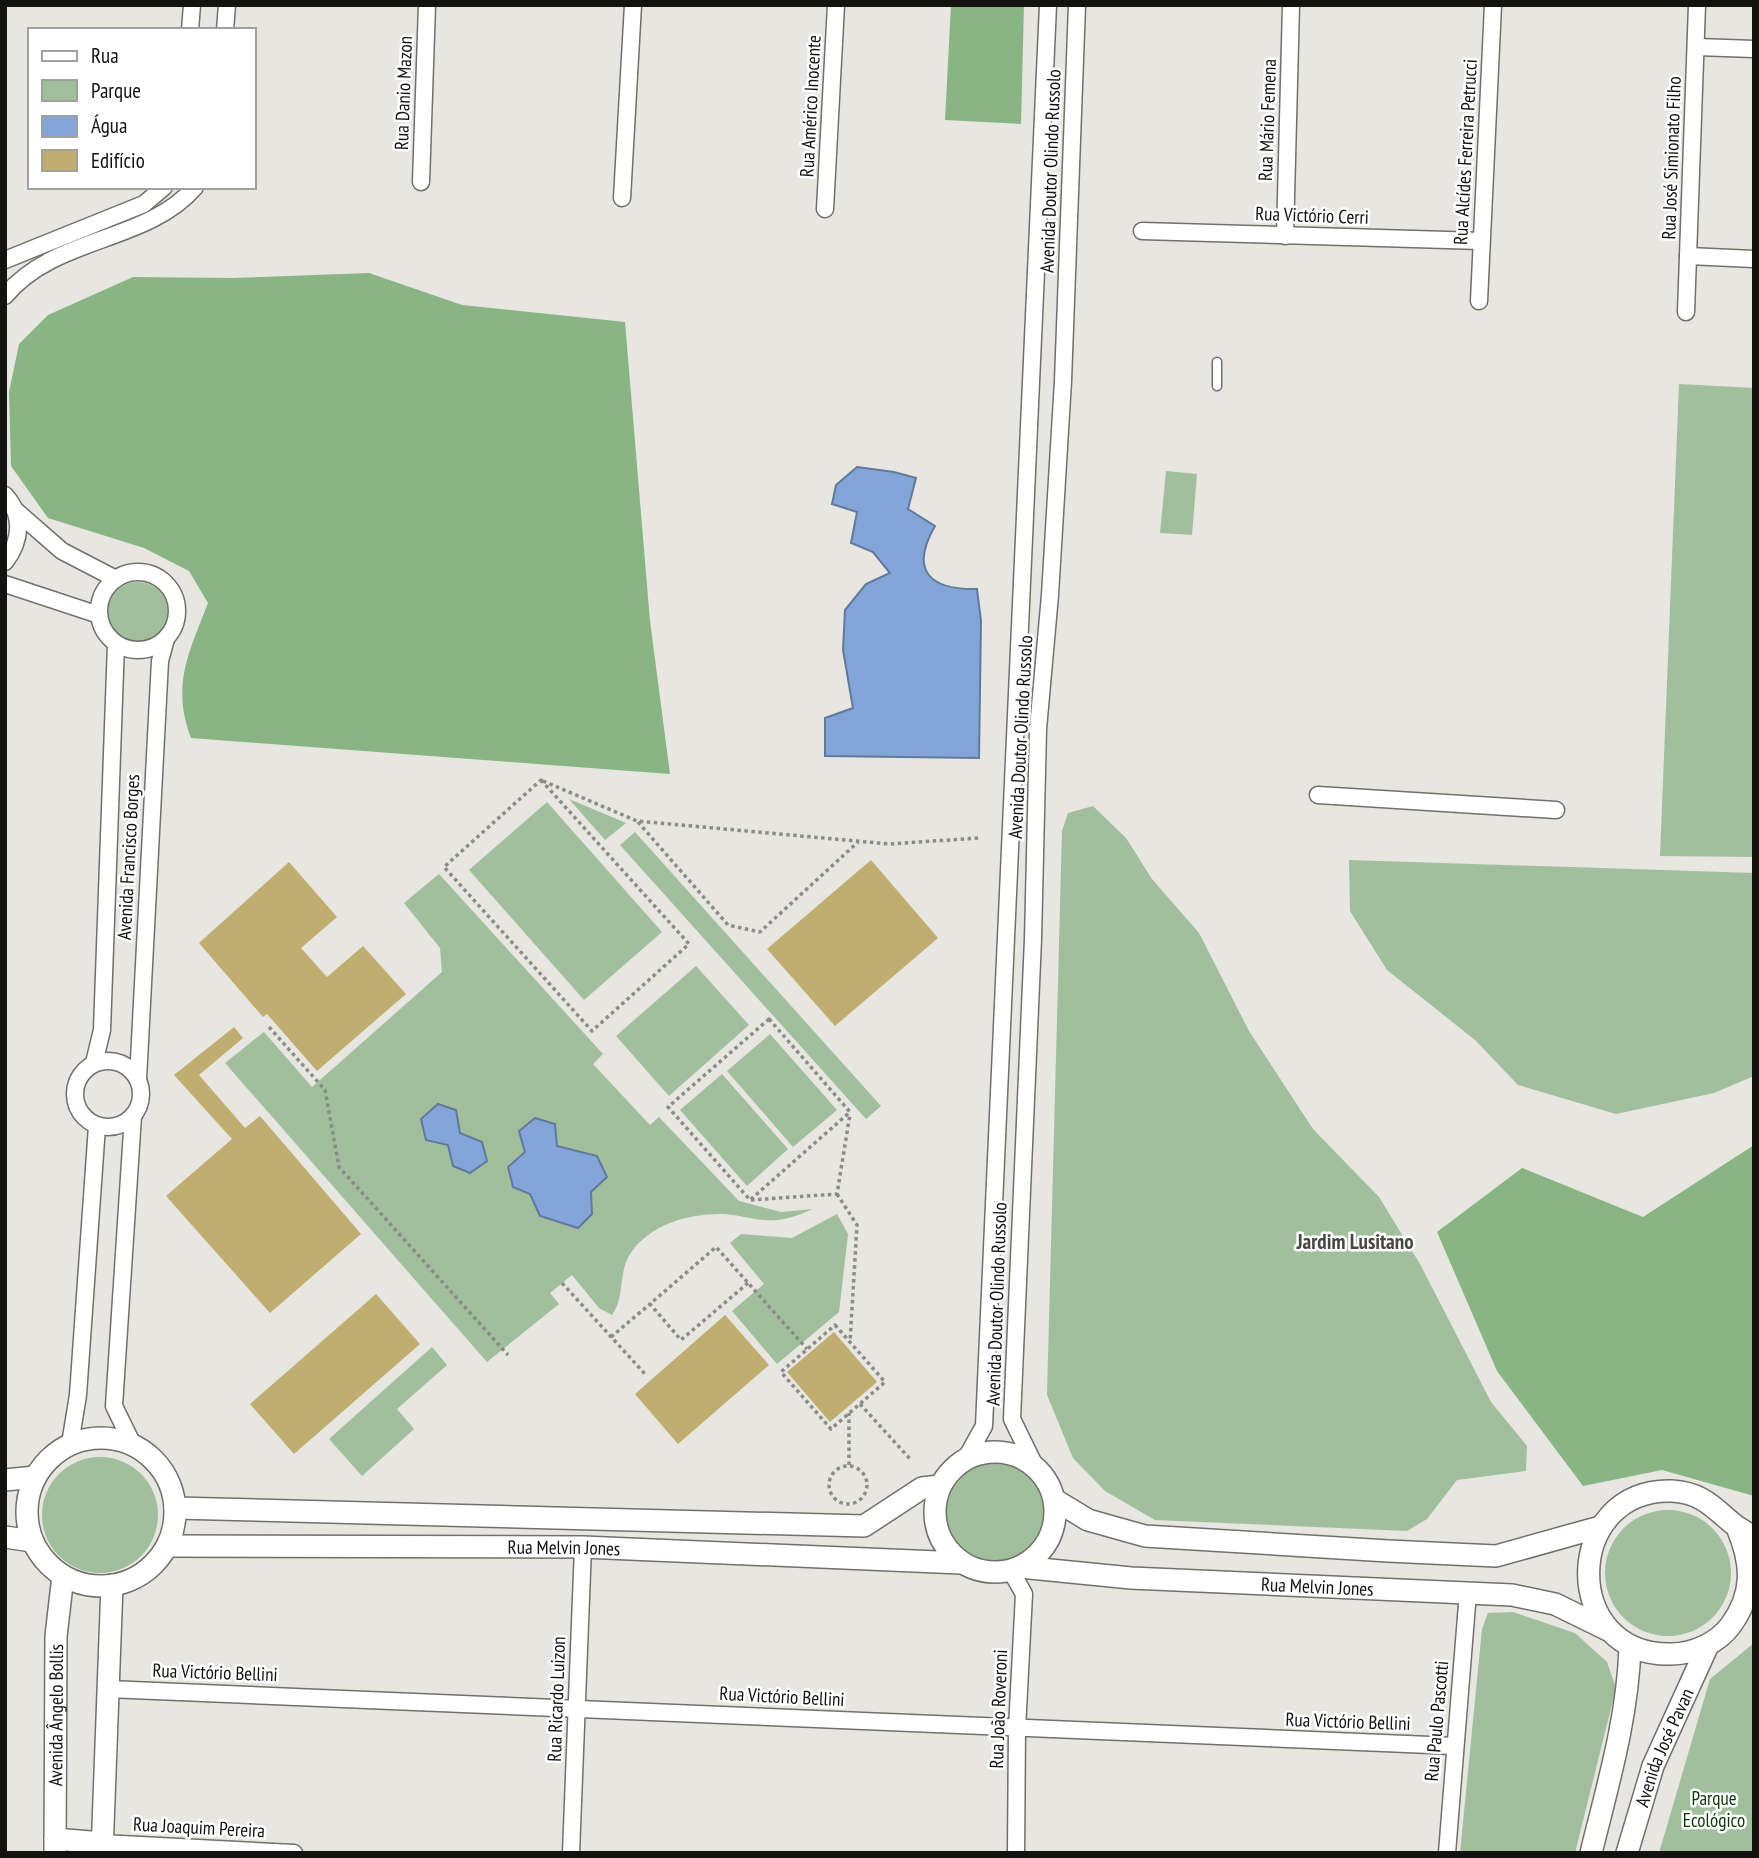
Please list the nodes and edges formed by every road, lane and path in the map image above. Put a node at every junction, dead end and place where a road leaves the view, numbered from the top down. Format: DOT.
graph roads {
  1 [pos="192,5"];
  2 [pos="227,5"];
  3 [pos="427,5"];
  4 [pos="633,5"];
  5 [pos="836,5"];
  6 [pos="1048,5"];
  7 [pos="1077,5"];
  8 [pos="1292,5"];
  9 [pos="1493,5"];
  10 [pos="1697,5"];
  11 [pos="190,28"];
  12 [pos="225,28"];
  13 [pos="1697,47"];
  14 [pos="1754,49"];
  15 [pos="421,181"];
  16 [pos="162,189"];
  17 [pos="193,189"];
  18 [pos="622,198"];
  19 [pos="825,209"];
  20 [pos="115,224"];
  21 [pos="1142,231"];
  22 [pos="1285,236"];
  23 [pos="1481,241"];
  24 [pos="1688,256"];
  25 [pos="1754,259"];
  26 [pos="5,260"];
  27 [pos="5,296"];
  28 [pos="1479,301"];
  29 [pos="1686,313"];
  30 [pos="1034,359"];
  31 [pos="1063,359"];
  32 [pos="1217,362"];
  33 [pos="1033,381"];
  34 [pos="1063,381"];
  35 [pos="1217,386"];
  36 [pos="5,495"];
  37 [pos="15,510"];
  38 [pos="5,562"];
  39 [pos="116,579"];
  40 [pos="5,584"];
  41 [pos="1023,593"];
  42 [pos="1050,595"];
  43 [pos="99,615"];
  44 [pos="166,639"];
  45 [pos="116,644"];
  46 [pos="541,780"];
  47 [pos="1318,795"];
  48 [pos="1556,810"];
  49 [pos="637,821"];
  50 [pos="979,838"];
  51 [pos="858,842"];
  52 [pos="269,1027"];
  53 [pos="94,1063"];
  54 [pos="138,1079"];
  55 [pos="850,1112"];
  56 [pos="133,1116"];
  57 [pos="97,1126"];
  58 [pos="837,1194"];
  59 [pos="750,1200"];
  60 [pos="562,1283"];
  61 [pos="748,1283"];
  62 [pos="650,1304"];
  63 [pos="611,1337"];
  64 [pos="850,1342"];
  65 [pos="807,1349"];
  66 [pos="508,1355"];
  67 [pos="645,1374"];
  68 [pos="860,1404"];
  69 [pos="849,1413"];
  70 [pos="70,1444"];
  71 [pos="133,1445"];
  72 [pos="911,1460"];
  73 [pos="965,1460"];
  74 [pos="849,1465"];
  75 [pos="1035,1466"];
  76 [pos="34,1477"];
  77 [pos="5,1480"];
  78 [pos="940,1486"];
  79 [pos="1055,1500"];
  80 [pos="175,1508"];
  81 [pos="1600,1527"];
  82 [pos="1746,1533"];
  83 [pos="5,1538"];
  84 [pos="32,1541"];
  85 [pos="167,1546"];
  86 [pos="583,1547"];
  87 [pos="961,1563"];
  88 [pos="1016,1569"];
  89 [pos="63,1576"];
  90 [pos="112,1585"];
  91 [pos="1468,1592"];
  92 [pos="1754,1616"];
  93 [pos="1729,1628"];
  94 [pos="1608,1630"];
  95 [pos="1708,1644"];
  96 [pos="1630,1646"];
  97 [pos="108,1689"];
  98 [pos="577,1708"];
  99 [pos="1017,1729"];
  100 [pos="1454,1746"];
  101 [pos="55,1846"];
  102 [pos="102,1848"];
  103 [pos="294,1853"];
  104 [pos="571,1853"];
  105 [pos="1016,1853"];
  106 [pos="1447,1853"];
  107 [pos="1591,1853"];
  108 [pos="1628,1853"];
  1 -- 11 [label="street"];
  2 -- 12 [label="street"];
  3 -- 15 [label="street, Rua Danio Mazon"];
  4 -- 18 [label="street"];
  5 -- 19 [label="street, Rua Américo Inocente"];
  6 -- 30 [label="street, Avenida Doutor Olindo Russolo"];
  7 -- 31 [label="street, Avenida Doutor Olindo Russolo"];
  8 -- 22 [label="street, Rua Mário Femena"];
  9 -- 23 [label="street, Rua Alcídes Ferreira Petrucci"];
  10 -- 13 [label="street, Rua José Simionato Filho"];
  13 -- 14 [label="street"];
  13 -- 24 [label="street, Rua José Simionato Filho"];
  16 -- 20 [label="street"];
  17 -- 20 [label="street"];
  20 -- 26 [label="street"];
  20 -- 27 [label="street"];
  21 -- 22 [label="street, Rua Victório Cerri"];
  22 -- 23 [label="street, Rua Victório Cerri"];
  23 -- 28 [label="street, Rua Alcídes Ferreira Petrucci"];
  24 -- 25 [label="street"];
  24 -- 29 [label="street, Rua José Simionato Filho"];
  30 -- 31 [label="street"];
  30 -- 33 [label="street, Avenida Doutor Olindo Russolo"];
  31 -- 34 [label="street, Avenida Doutor Olindo Russolo"];
  32 -- 35 [label="lane"];
  33 -- 34 [label="street"];
  33 -- 41 [label="street, Avenida Doutor Olindo Russolo"];
  34 -- 42 [label="street, Avenida Doutor Olindo Russolo"];
  36 -- 37 [label="street"];
  37 -- 38 [label="street"];
  37 -- 39 [label="street"];
  39 -- 43 [label="street"];
  39 -- 44 [label="street"];
  40 -- 43 [label="street"];
  41 -- 42 [label="street"];
  41 -- 73 [label="street, Avenida Doutor Olindo Russolo"];
  42 -- 75 [label="street, Avenida Doutor Olindo Russolo"];
  43 -- 45 [label="street"];
  44 -- 45 [label="street"];
  44 -- 54 [label="street, Avenida Francisco Borges"];
  45 -- 53 [label="street, Avenida Francisco Borges"];
  46 -- 46 [label="path"];
  46 -- 49 [label="path"];
  47 -- 48 [label="street"];
  49 -- 51 [label="path"];
  49 -- 51 [label="path"];
  50 -- 51 [label="path"];
  52 -- 66 [label="path"];
  53 -- 54 [label="street"];
  53 -- 57 [label="street"];
  54 -- 56 [label="street"];
  55 -- 58 [label="path"];
  55 -- 59 [label="path"];
  55 -- 59 [label="path"];
  56 -- 57 [label="street"];
  56 -- 71 [label="street"];
  57 -- 70 [label="street"];
  58 -- 59 [label="path"];
  58 -- 64 [label="path"];
  60 -- 63 [label="path"];
  61 -- 62 [label="path"];
  61 -- 62 [label="path"];
  61 -- 65 [label="path"];
  62 -- 63 [label="path"];
  63 -- 67 [label="path"];
  64 -- 65 [label="path"];
  64 -- 68 [label="path"];
  65 -- 69 [label="path"];
  68 -- 69 [label="path"];
  68 -- 72 [label="path"];
  69 -- 74 [label="path"];
  70 -- 71 [label="street"];
  70 -- 76 [label="street"];
  71 -- 80 [label="street"];
  73 -- 75 [label="street"];
  73 -- 78 [label="street"];
  74 -- 74 [label="path"];
  75 -- 79 [label="street"];
  76 -- 77 [label="street"];
  76 -- 84 [label="street"];
  78 -- 80 [label="street, Rua Melvin Jones"];
  78 -- 87 [label="street"];
  79 -- 81 [label="street, Rua Melvin Jones"];
  79 -- 88 [label="street"];
  80 -- 85 [label="street"];
  81 -- 82 [label="street"];
  81 -- 94 [label="street"];
  82 -- 93 [label="street"];
  83 -- 84 [label="street"];
  84 -- 89 [label="street"];
  85 -- 86 [label="street, Rua Melvin Jones"];
  85 -- 90 [label="street"];
  86 -- 87 [label="street, Rua Melvin Jones"];
  86 -- 98 [label="street, Rua Ricardo Luizon"];
  87 -- 88 [label="street"];
  88 -- 91 [label="street, Rua Melvin Jones"];
  88 -- 99 [label="street, Rua João Roveroni"];
  89 -- 90 [label="street"];
  89 -- 101 [label="street, Avenida Ângelo Bollis"];
  90 -- 97 [label="street"];
  91 -- 94 [label="street, Rua Melvin Jones"];
  91 -- 100 [label="street, Rua Paulo Pascotti"];
  92 -- 93 [label="street"];
  93 -- 95 [label="street"];
  94 -- 96 [label="street"];
  95 -- 96 [label="street"];
  95 -- 108 [label="street, Avenida José Pavan"];
  96 -- 107 [label="street, Avenida José Pavan"];
  97 -- 98 [label="street, Rua Victório Bellini"];
  97 -- 102 [label="street"];
  98 -- 99 [label="street, Rua Victório Bellini"];
  98 -- 104 [label="street, Rua Ricardo Luizon"];
  99 -- 100 [label="street, Rua Victório Bellini"];
  99 -- 105 [label="street, Rua João Roveroni"];
  100 -- 106 [label="street, Rua Paulo Pascotti"];
  101 -- 102 [label="street"];
  102 -- 103 [label="street, Rua Joaquim Pereira"];
}
